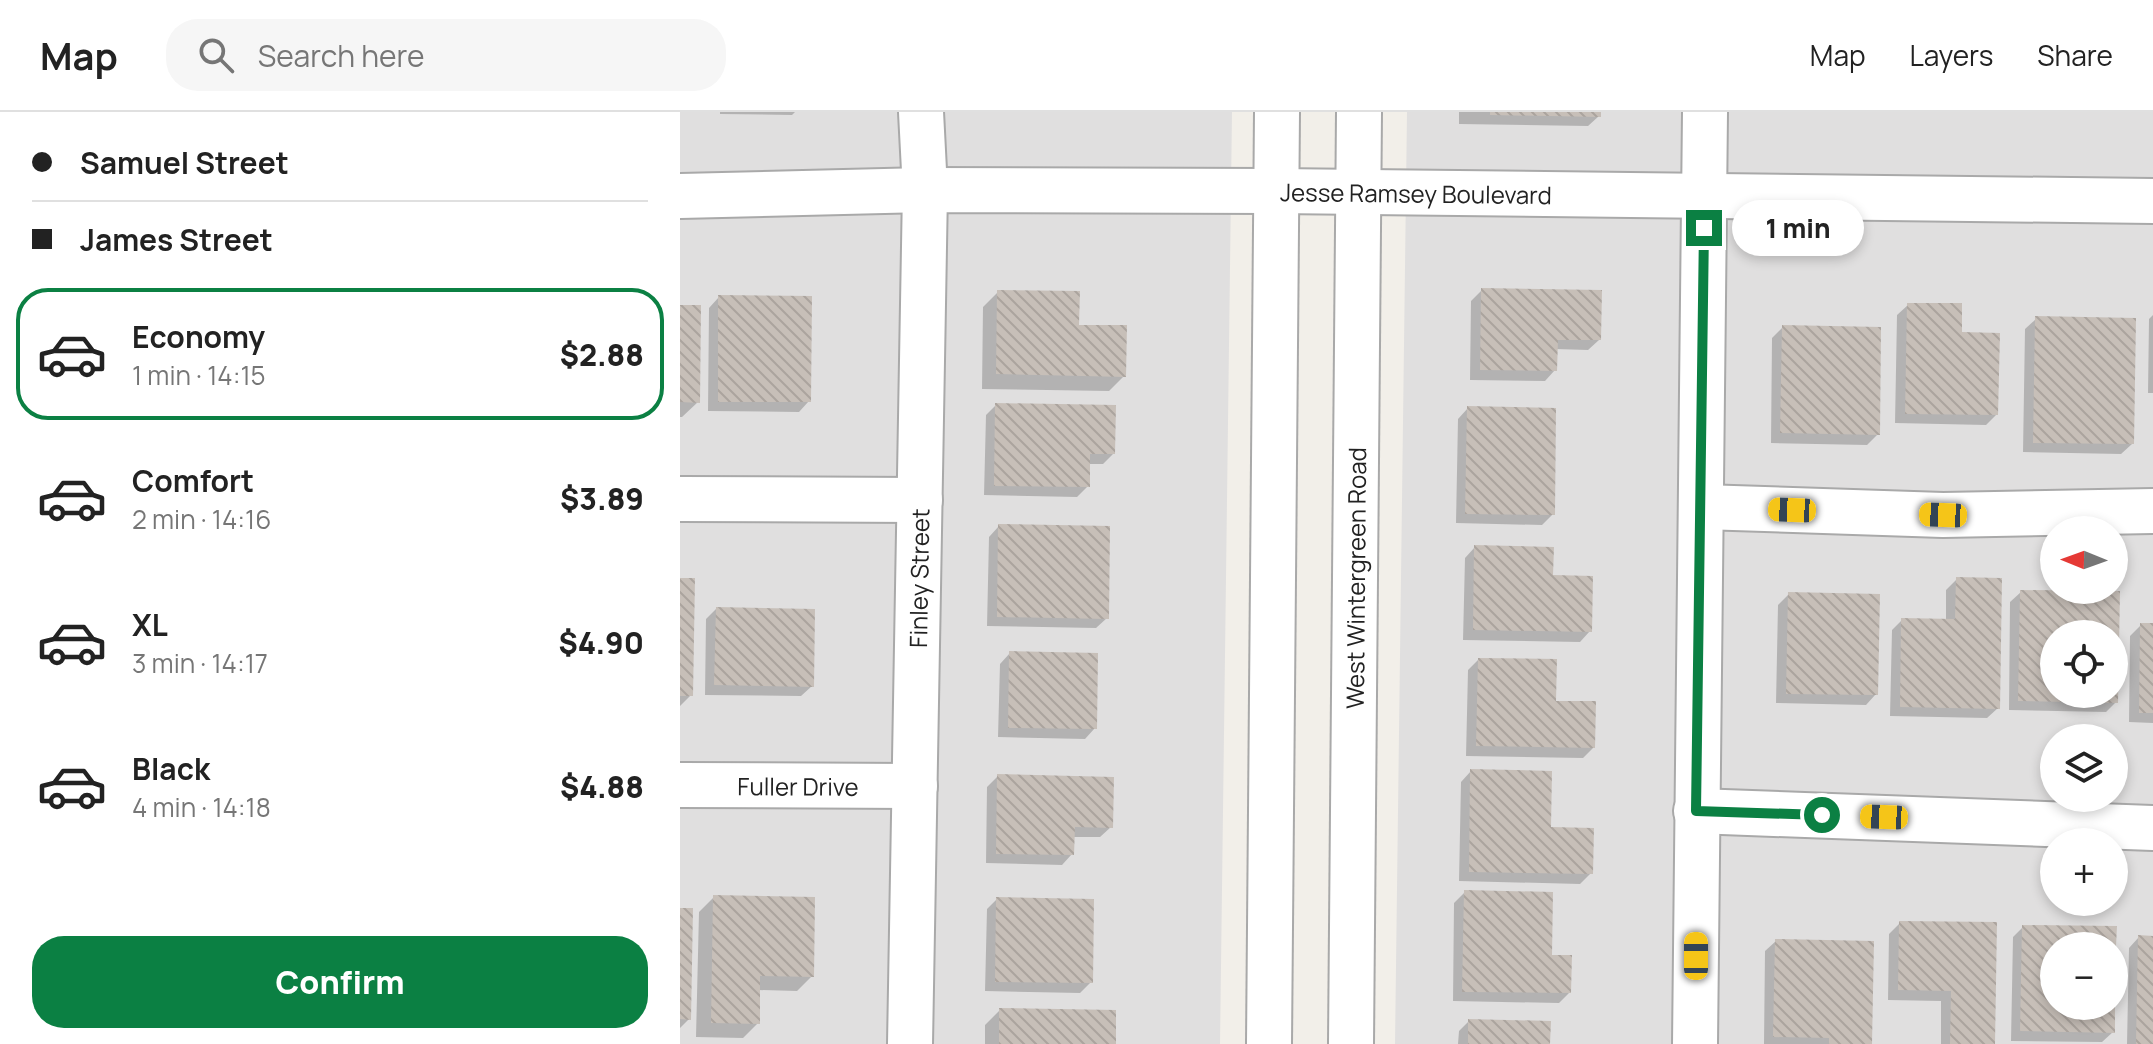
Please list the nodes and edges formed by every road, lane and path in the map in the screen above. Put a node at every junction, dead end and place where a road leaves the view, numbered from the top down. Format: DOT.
graph roads {
  1 [pos="921,112"];
  2 [pos="1277,112"];
  3 [pos="1359,112"];
  4 [pos="1705,112"];
  5 [pos="925,190"];
  6 [pos="1276,191"];
  7 [pos="1359,192"];
  8 [pos="680,196"];
  9 [pos="1705,197"];
  10 [pos="2153,201"];
  11 [pos="680,499"];
  12 [pos="920,500"];
  13 [pos="1702,507"];
  14 [pos="2153,511"];
  15 [pos="680,785"];
  16 [pos="915,786"];
  17 [pos="1696,811"];
  18 [pos="2153,828"];
  19 [pos="910,1044"];
  20 [pos="1269,1044"];
  21 [pos="1351,1044"];
  22 [pos="1695,1044"];
  1 -- 5 [label="street, Finley Street"];
  2 -- 6 [label="street"];
  3 -- 7 [label="street, West Wintergreen Road"];
  4 -- 9 [label="street"];
  5 -- 6 [label="street, Jesse Ramsey Boulevard"];
  5 -- 8 [label="street, Jesse Ramsey Boulevard"];
  5 -- 12 [label="street, Finley Street"];
  6 -- 7 [label="street, Jesse Ramsey Boulevard"];
  6 -- 20 [label="street"];
  7 -- 9 [label="street, Jesse Ramsey Boulevard"];
  7 -- 21 [label="street, West Wintergreen Road"];
  9 -- 10 [label="street, Jesse Ramsey Boulevard"];
  9 -- 13 [label="street"];
  11 -- 12 [label="street"];
  12 -- 16 [label="street, Finley Street"];
  13 -- 14 [label="street"];
  13 -- 17 [label="street"];
  15 -- 16 [label="street, Fuller Drive"];
  16 -- 19 [label="street, Finley Street"];
  17 -- 18 [label="street"];
  17 -- 22 [label="street"];
}
